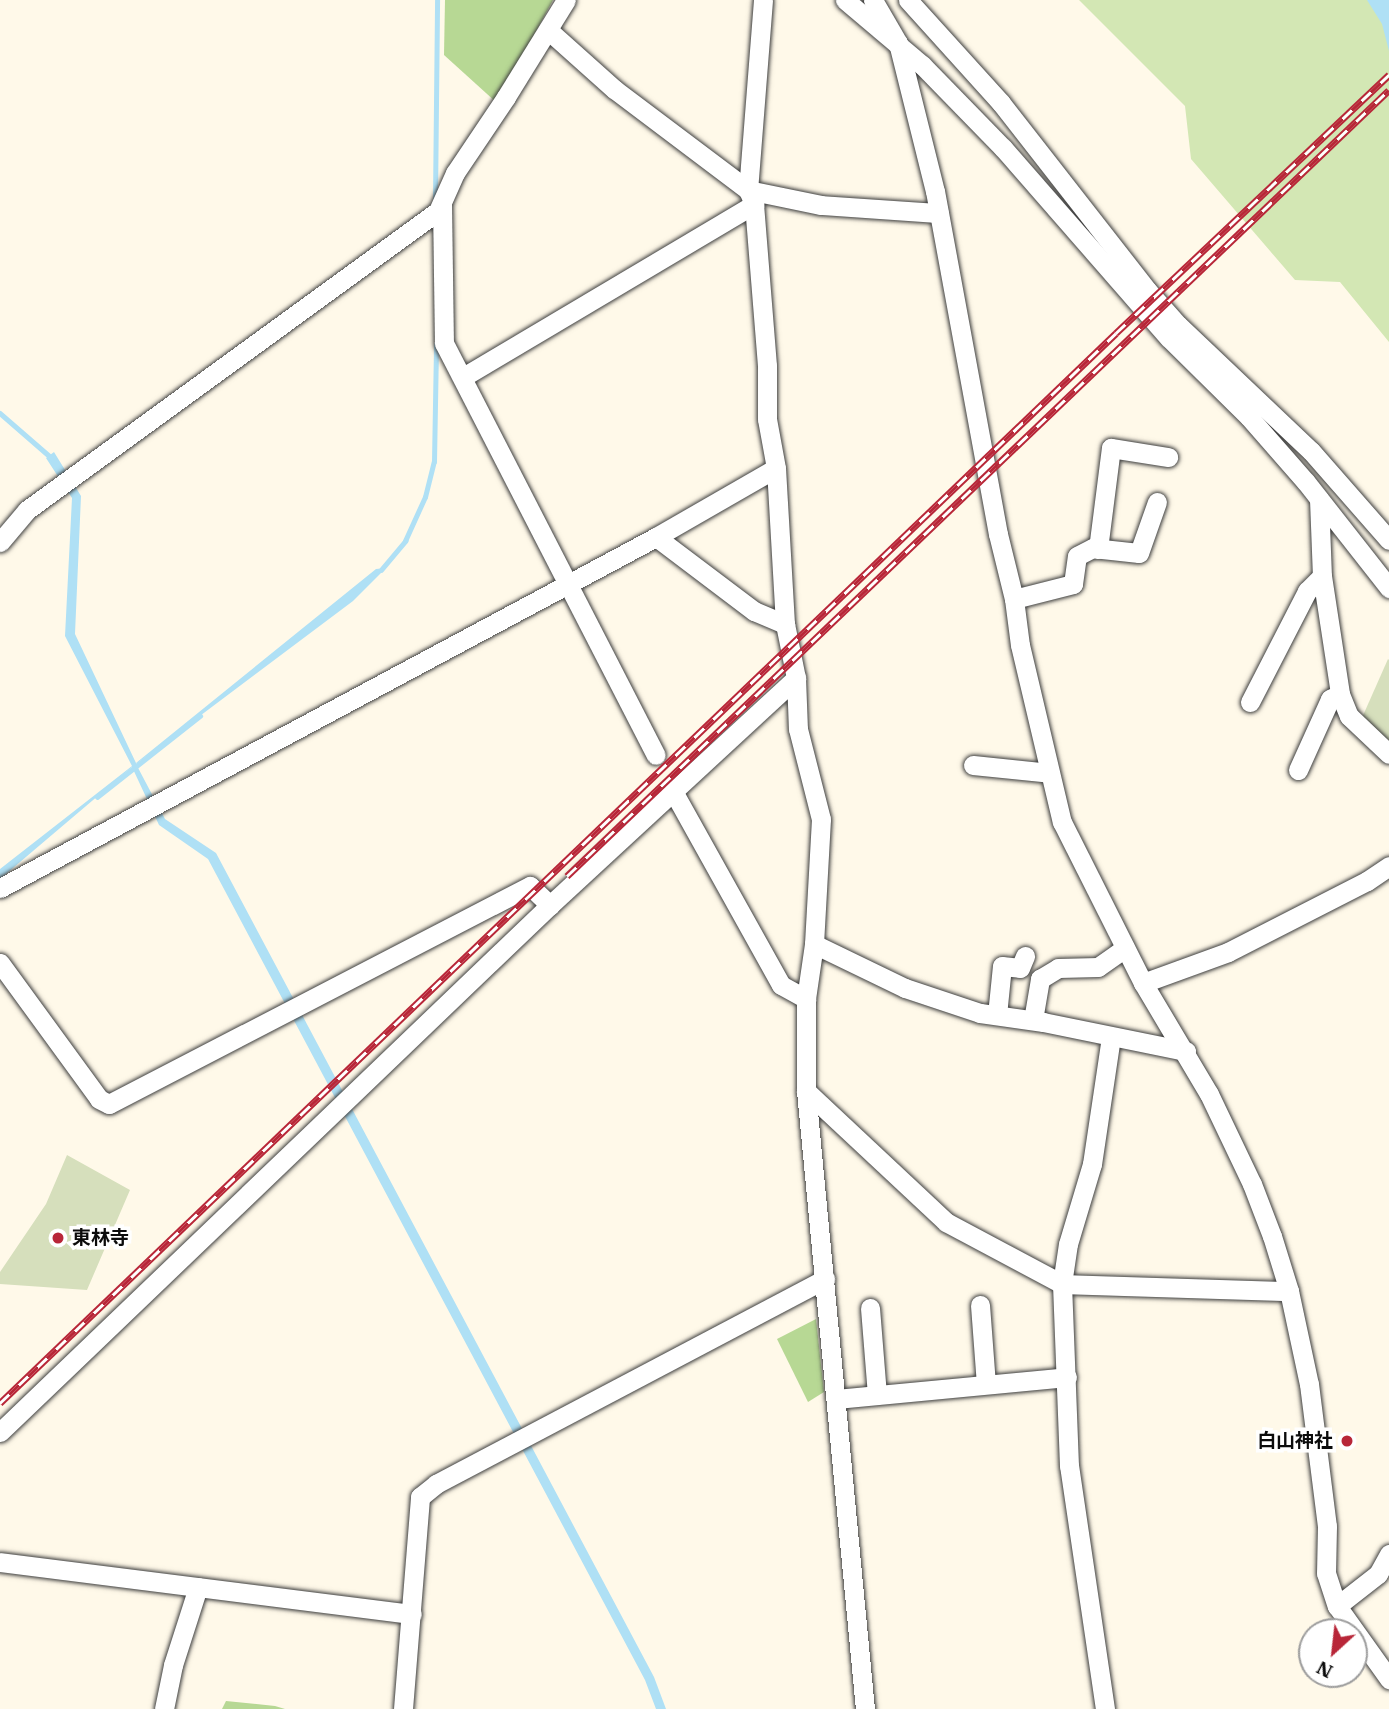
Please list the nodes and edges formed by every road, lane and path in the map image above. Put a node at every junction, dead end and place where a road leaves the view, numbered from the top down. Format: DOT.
graph roads {
  1 [pos="566,0"];
  2 [pos="763,0"];
  3 [pos="845,0"];
  4 [pos="873,0"];
  5 [pos="908,0"];
  6 [pos="548,30"];
  7 [pos="898,43"];
  8 [pos="751,197"];
  9 [pos="437,210"];
  10 [pos="939,213"];
  11 [pos="463,377"];
  12 [pos="1168,457"];
  13 [pos="776,468"];
  14 [pos="1319,499"];
  15 [pos="1157,502"];
  16 [pos="656,537"];
  17 [pos="1389,540"];
  18 [pos="0,542"];
  19 [pos="1098,549"];
  20 [pos="1322,576"];
  21 [pos="570,582"];
  22 [pos="1389,588"];
  23 [pos="1014,600"];
  24 [pos="785,624"];
  25 [pos="796,677"];
  26 [pos="1340,694"];
  27 [pos="1250,702"];
  28 [pos="1389,754"];
  29 [pos="656,755"];
  30 [pos="973,765"];
  31 [pos="1298,770"];
  32 [pos="1050,773"];
  33 [pos="673,792"];
  34 [pos="1389,866"];
  35 [pos="0,888"];
  36 [pos="550,905"];
  37 [pos="814,944"];
  38 [pos="1125,948"];
  39 [pos="1025,956"];
  40 [pos="0,963"];
  41 [pos="1143,983"];
  42 [pos="806,999"];
  43 [pos="997,1015"];
  44 [pos="1033,1020"];
  45 [pos="1111,1037"];
  46 [pos="1186,1051"];
  47 [pos="806,1091"];
  48 [pos="825,1279"];
  49 [pos="1062,1284"];
  50 [pos="1289,1291"];
  51 [pos="980,1305"];
  52 [pos="870,1307"];
  53 [pos="1067,1377"];
  54 [pos="986,1384"];
  55 [pos="877,1395"];
  56 [pos="836,1399"];
  57 [pos="0,1432"];
  58 [pos="1389,1554"];
  59 [pos="0,1562"];
  60 [pos="198,1587"];
  61 [pos="1337,1606"];
  62 [pos="412,1614"];
  63 [pos="1389,1679"];
  64 [pos="164,1709"];
  65 [pos="402,1709"];
  66 [pos="865,1709"];
  67 [pos="1105,1709"];
  1 -- 6 [label="street"];
  2 -- 8 [label="street"];
  3 -- 7 [label="street"];
  4 -- 7 [label="street"];
  5 -- 17 [label="street"];
  6 -- 8 [label="street"];
  6 -- 9 [label="street"];
  7 -- 10 [label="street"];
  7 -- 14 [label="street"];
  8 -- 10 [label="street"];
  8 -- 11 [label="street"];
  8 -- 13 [label="street"];
  9 -- 11 [label="street"];
  9 -- 18 [label="street"];
  10 -- 23 [label="street"];
  11 -- 21 [label="street"];
  12 -- 19 [label="street"];
  13 -- 16 [label="street"];
  13 -- 24 [label="street"];
  14 -- 20 [label="street"];
  14 -- 22 [label="street"];
  15 -- 19 [label="street"];
  16 -- 21 [label="street"];
  16 -- 24 [label="street"];
  19 -- 23 [label="street"];
  20 -- 26 [label="street"];
  20 -- 27 [label="street"];
  21 -- 29 [label="street"];
  21 -- 35 [label="street"];
  23 -- 32 [label="street"];
  24 -- 25 [label="street"];
  25 -- 33 [label="street"];
  25 -- 37 [label="street"];
  26 -- 28 [label="street"];
  26 -- 31 [label="street"];
  30 -- 32 [label="street"];
  32 -- 38 [label="street"];
  33 -- 36 [label="street"];
  33 -- 42 [label="street"];
  34 -- 41 [label="street"];
  36 -- 40 [label="street"];
  36 -- 57 [label="street"];
  37 -- 42 [label="street"];
  37 -- 43 [label="street"];
  38 -- 41 [label="street"];
  38 -- 44 [label="street"];
  39 -- 43 [label="street"];
  41 -- 46 [label="street"];
  42 -- 47 [label="street"];
  43 -- 44 [label="street"];
  44 -- 45 [label="street"];
  45 -- 46 [label="street"];
  45 -- 49 [label="street"];
  46 -- 50 [label="street"];
  47 -- 48 [label="street"];
  47 -- 49 [label="street"];
  48 -- 56 [label="street"];
  48 -- 62 [label="street"];
  49 -- 50 [label="street"];
  49 -- 53 [label="street"];
  50 -- 61 [label="street"];
  51 -- 54 [label="street"];
  52 -- 55 [label="street"];
  53 -- 54 [label="street"];
  53 -- 67 [label="street"];
  54 -- 55 [label="street"];
  55 -- 56 [label="street"];
  56 -- 66 [label="street"];
  58 -- 61 [label="street"];
  59 -- 60 [label="street"];
  60 -- 62 [label="street"];
  60 -- 64 [label="street"];
  61 -- 63 [label="street"];
  62 -- 65 [label="street"];
}
